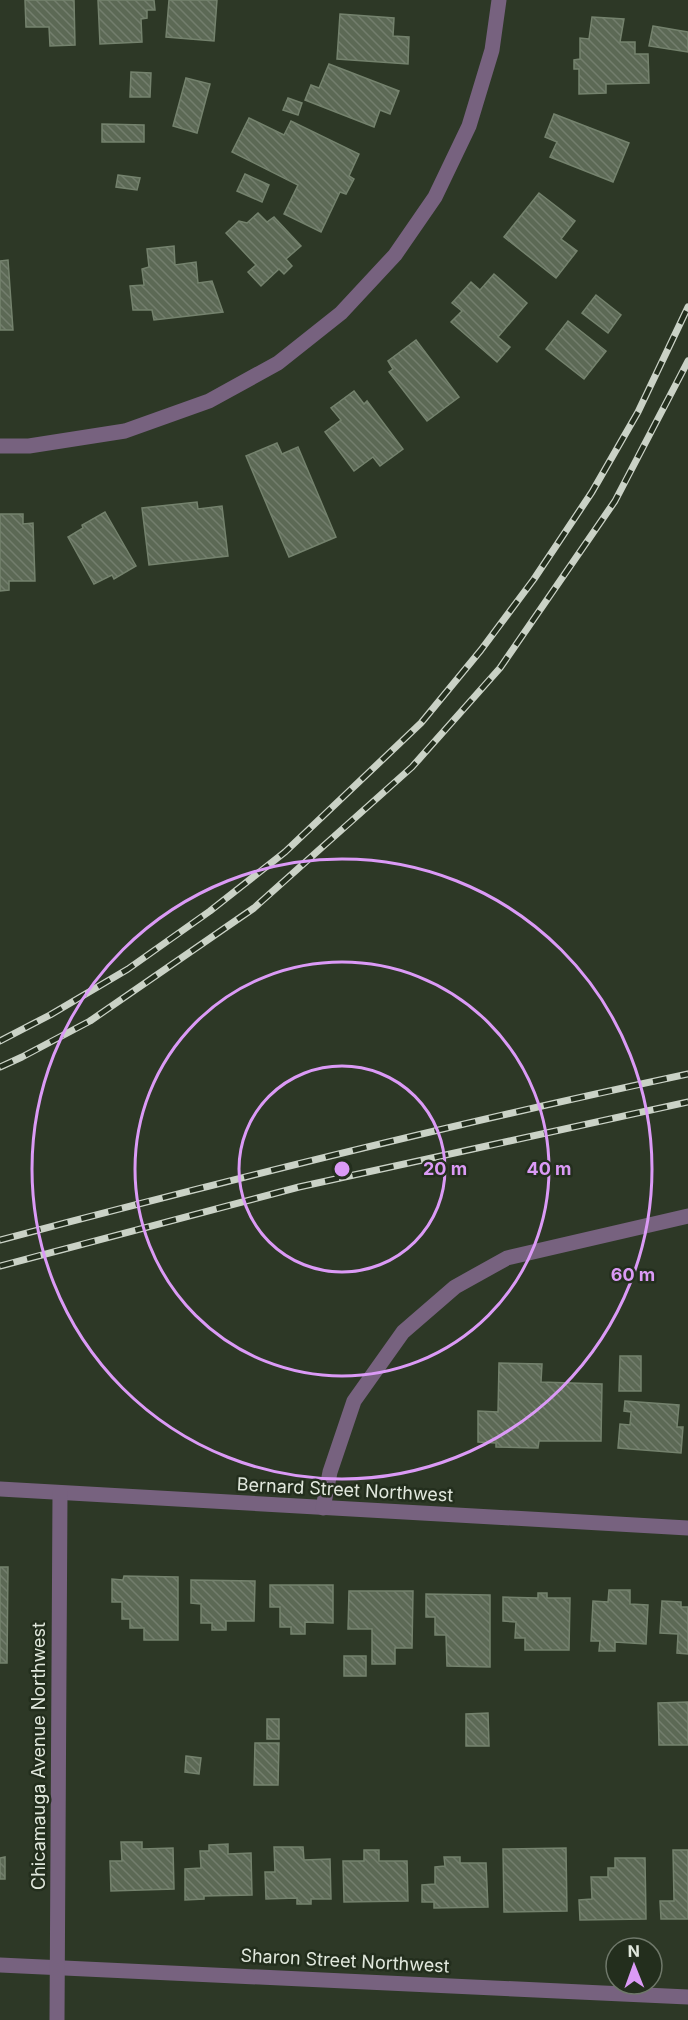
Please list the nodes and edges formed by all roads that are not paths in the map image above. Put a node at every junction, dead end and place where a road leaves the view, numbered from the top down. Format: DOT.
graph roads {
  1 [pos="500,0"];
  2 [pos="0,447"];
  3 [pos="688,1216"];
  4 [pos="0,1489"];
  5 [pos="60,1493"];
  6 [pos="323,1508"];
  7 [pos="688,1528"];
  8 [pos="0,1965"];
  9 [pos="57,1967"];
  10 [pos="688,1997"];
  11 [pos="57,2020"];
  1 -- 2 [label="street"];
  3 -- 6 [label="street"];
  4 -- 5 [label="street, Bernard Street Northwest"];
  5 -- 6 [label="street, Bernard Street Northwest"];
  5 -- 9 [label="street, Chicamauga Avenue Northwest"];
  6 -- 7 [label="street, Bernard Street Northwest"];
  8 -- 9 [label="street, Sharon Street Northwest"];
  9 -- 10 [label="street, Sharon Street Northwest"];
  9 -- 11 [label="street, Chicamauga Avenue Northwest"];
}
